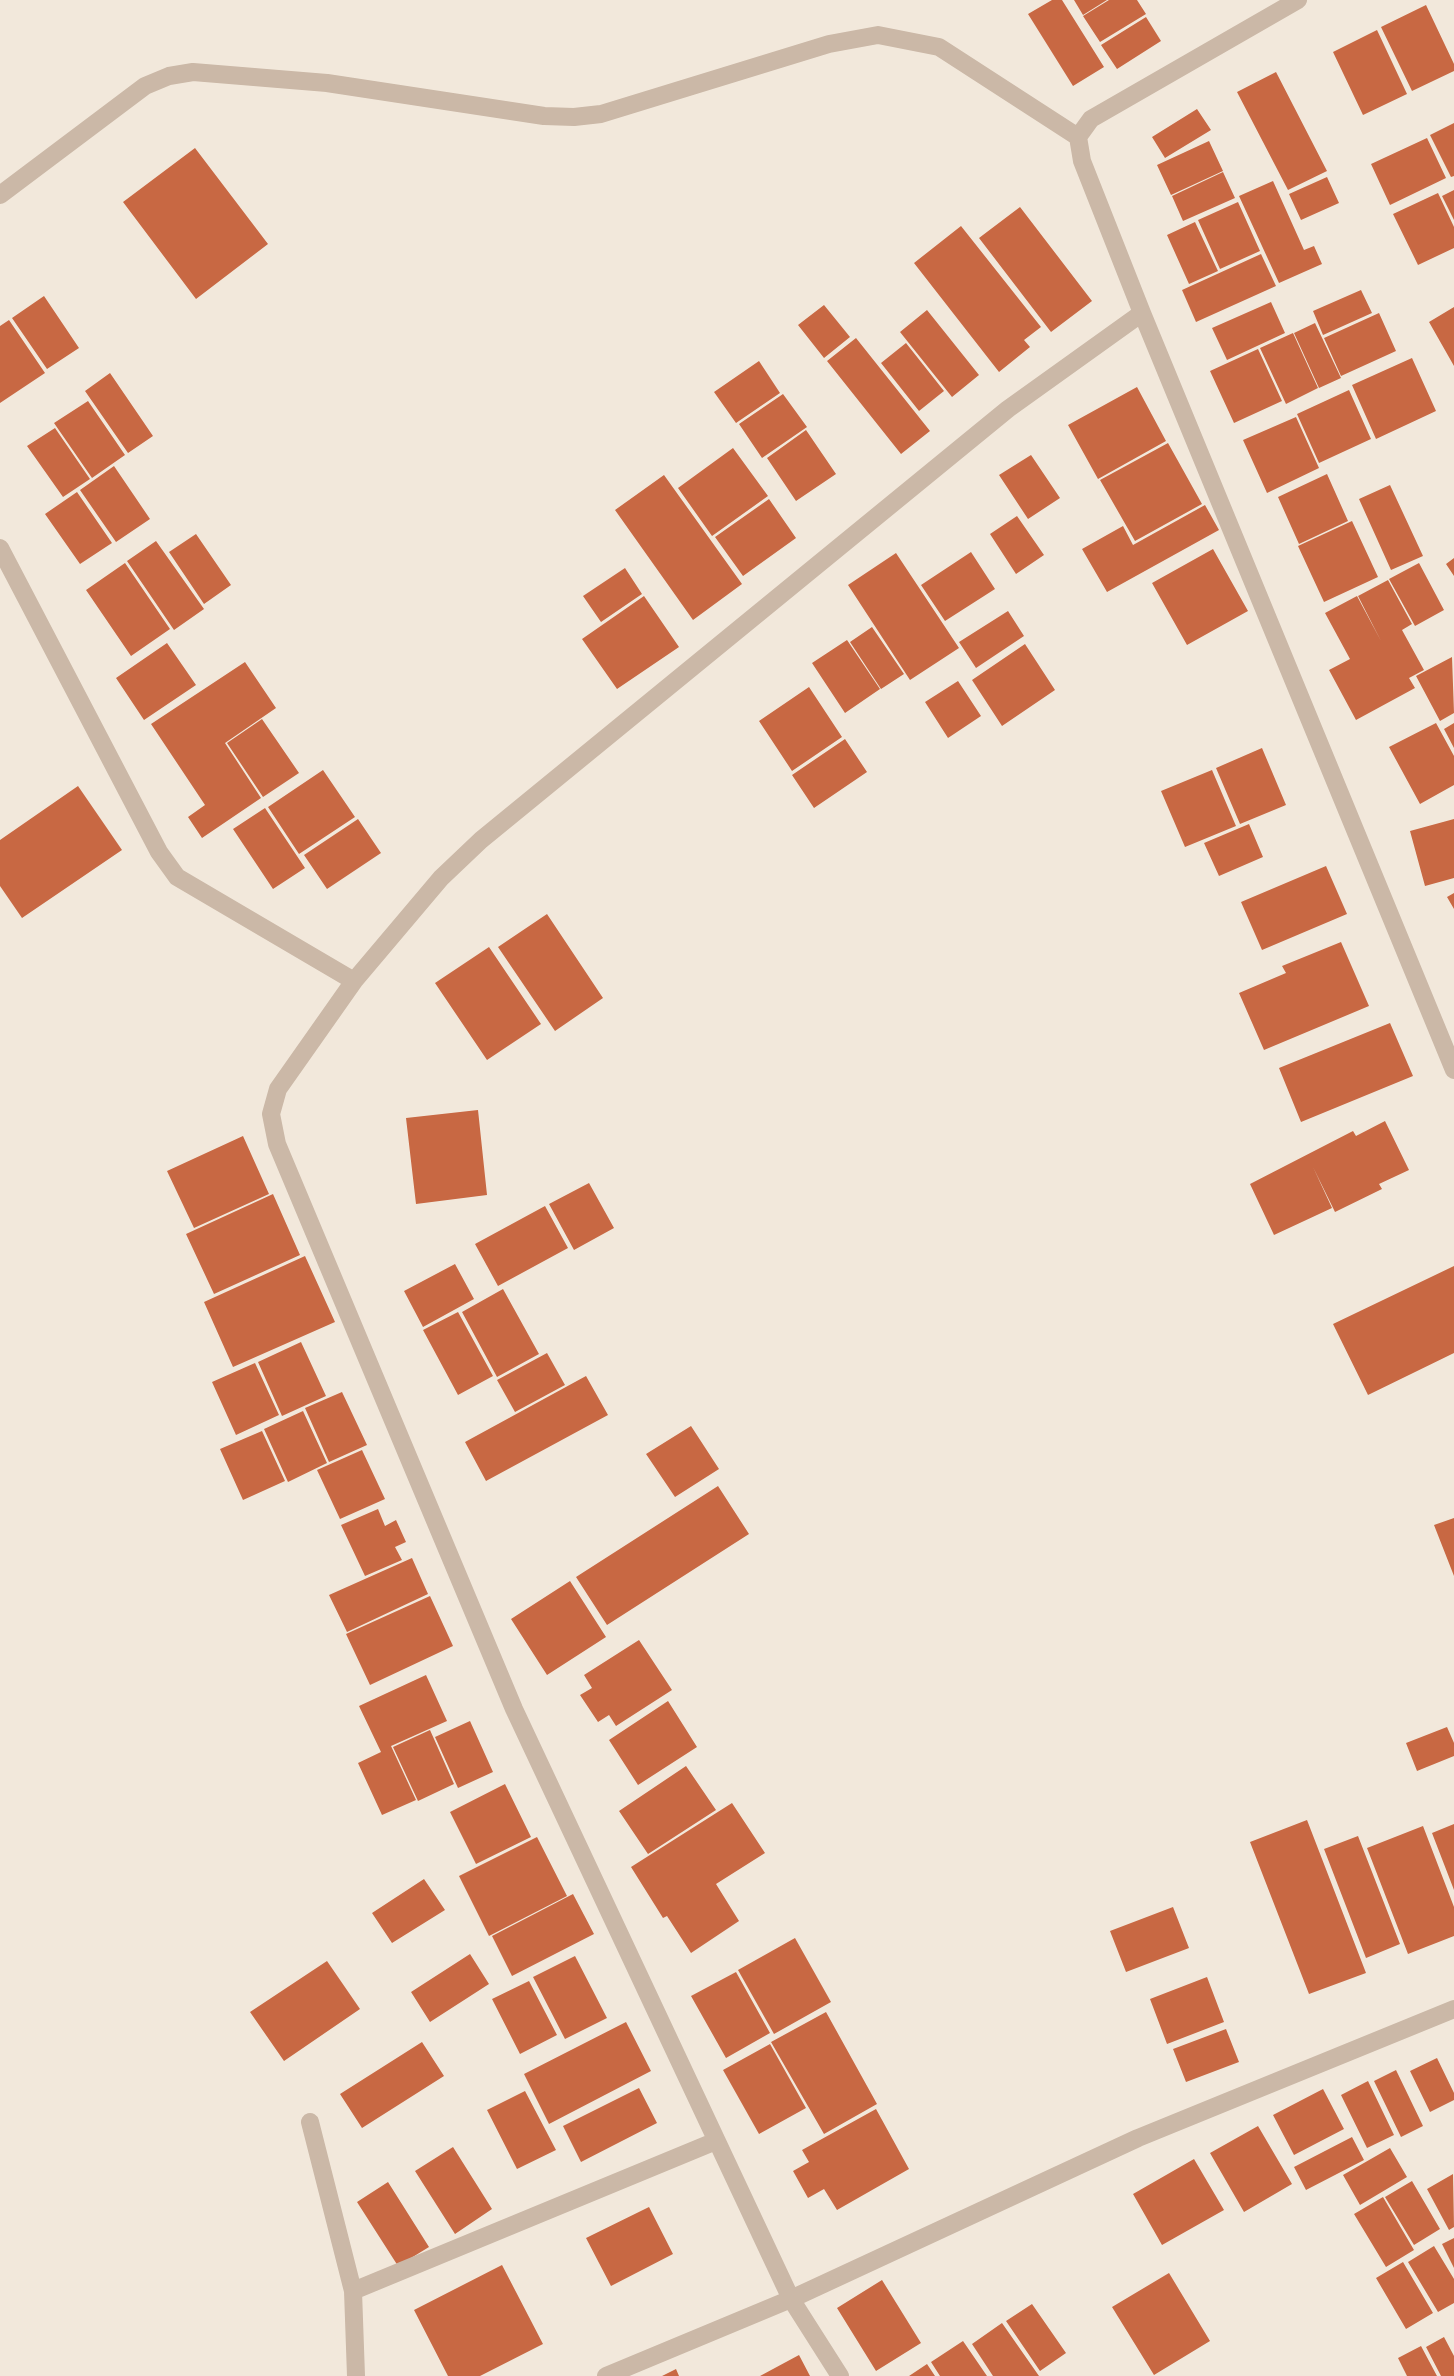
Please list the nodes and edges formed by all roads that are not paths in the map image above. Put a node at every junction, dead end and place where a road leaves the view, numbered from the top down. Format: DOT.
graph roads {
  1 [pos="1298,0"];
  2 [pos="1078,137"];
  3 [pos="0,195"];
  4 [pos="1142,313"];
  5 [pos="0,548"];
  6 [pos="354,981"];
  7 [pos="1454,1070"];
  8 [pos="1453,2012"];
  9 [pos="310,2122"];
  10 [pos="716,2141"];
  11 [pos="353,2291"];
  12 [pos="791,2299"];
  13 [pos="356,2376"];
  14 [pos="606,2376"];
  15 [pos="840,2376"];
  1 -- 2 [label="street"];
  2 -- 3 [label="street"];
  2 -- 4 [label="street"];
  4 -- 6 [label="street"];
  4 -- 7 [label="street"];
  5 -- 6 [label="street"];
  6 -- 10 [label="street"];
  8 -- 12 [label="street"];
  9 -- 11 [label="street"];
  10 -- 11 [label="street"];
  10 -- 12 [label="street"];
  11 -- 13 [label="street"];
  12 -- 14 [label="street"];
  12 -- 15 [label="street"];
}
